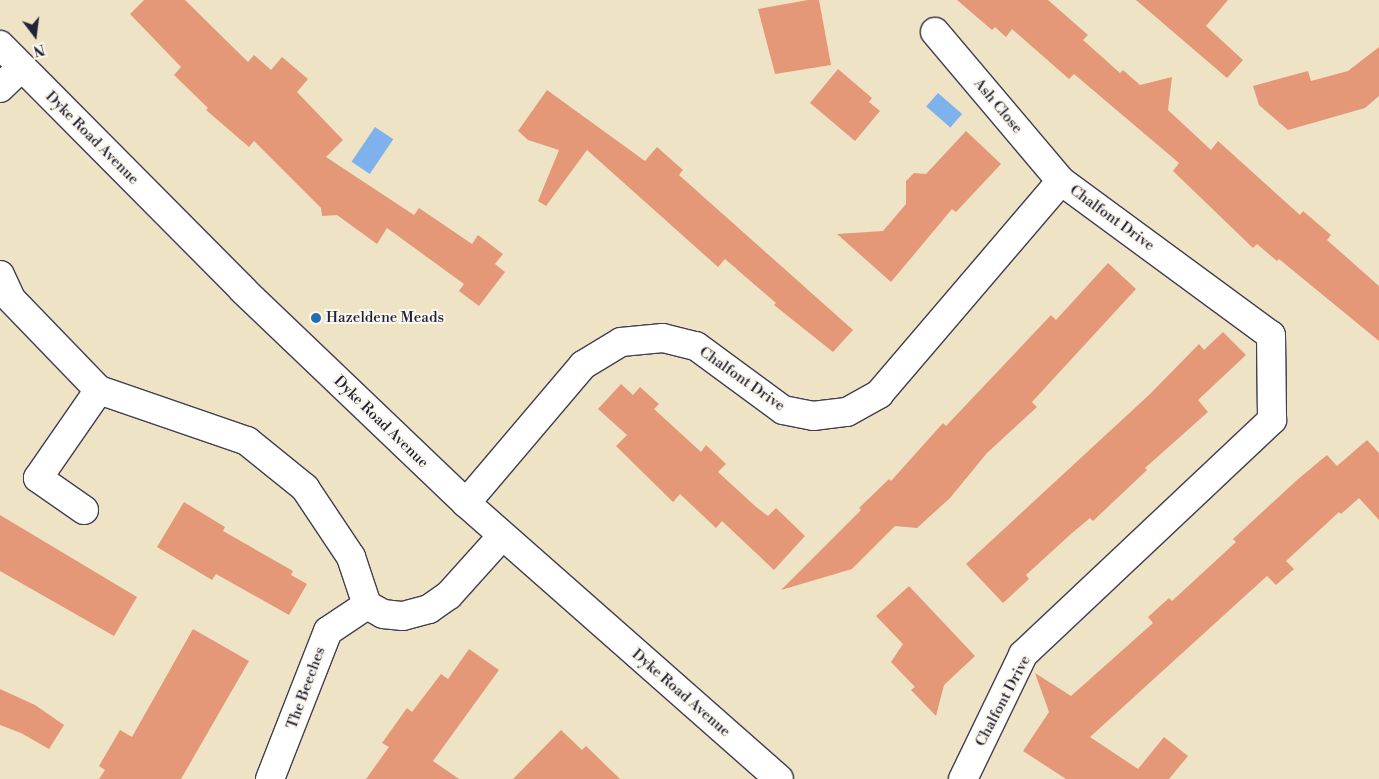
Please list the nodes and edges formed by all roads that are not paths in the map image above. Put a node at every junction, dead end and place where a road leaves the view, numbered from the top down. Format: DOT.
graph roads {
  1 [pos="935,32"];
  2 [pos="0,45"];
  3 [pos="21,68"];
  4 [pos="0,88"];
  5 [pos="1061,181"];
  6 [pos="0,274"];
  7 [pos="99,390"];
  8 [pos="466,503"];
  9 [pos="84,510"];
  10 [pos="502,536"];
  11 [pos="367,605"];
  12 [pos="270,779"];
  13 [pos="779,779"];
  14 [pos="962,779"];
  1 -- 5 [label="street, Ash Close"];
  2 -- 3 [label="street, Dyke Road Avenue"];
  3 -- 4 [label="street"];
  3 -- 8 [label="street, Dyke Road Avenue"];
  5 -- 8 [label="street, Chalfont Drive"];
  5 -- 14 [label="street, Chalfont Drive"];
  6 -- 7 [label="street"];
  7 -- 9 [label="street"];
  7 -- 11 [label="street"];
  8 -- 10 [label="street, Dyke Road Avenue"];
  10 -- 11 [label="street"];
  10 -- 13 [label="street, Dyke Road Avenue"];
  11 -- 12 [label="street, The Beeches"];
}
